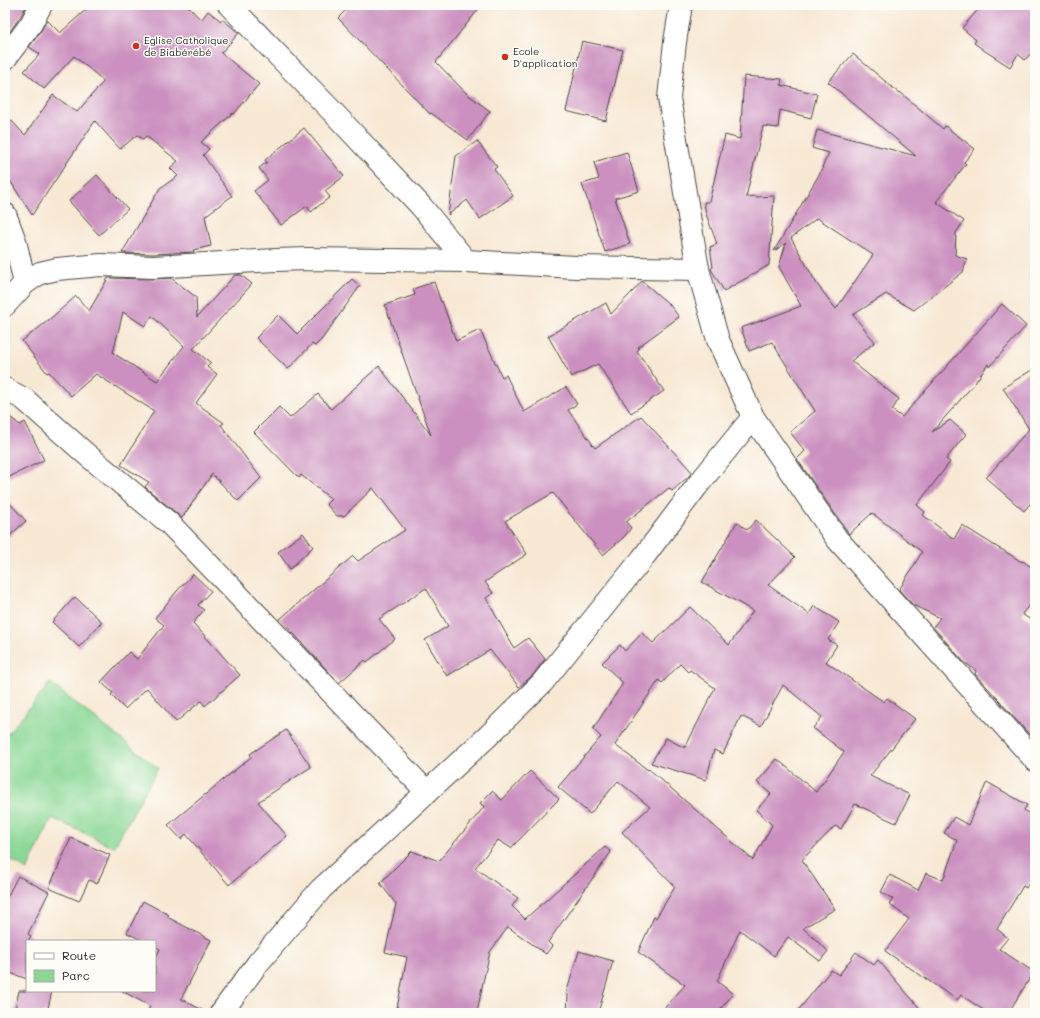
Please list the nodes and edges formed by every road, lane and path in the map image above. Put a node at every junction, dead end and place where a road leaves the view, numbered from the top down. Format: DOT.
graph roads {
  1 [pos="41,5"];
  2 [pos="229,5"];
  3 [pos="681,5"];
  4 [pos="5,59"];
  5 [pos="5,214"];
  6 [pos="466,261"];
  7 [pos="698,269"];
  8 [pos="25,283"];
  9 [pos="5,305"];
  10 [pos="5,389"];
  11 [pos="754,417"];
  12 [pos="1035,760"];
  13 [pos="427,792"];
  14 [pos="222,1013"];
  1 -- 4 [label="street"];
  2 -- 6 [label="street"];
  3 -- 7 [label="street"];
  5 -- 8 [label="street"];
  6 -- 7 [label="street"];
  6 -- 8 [label="street"];
  7 -- 11 [label="street"];
  8 -- 9 [label="street"];
  10 -- 13 [label="street"];
  11 -- 12 [label="street"];
  11 -- 13 [label="street"];
  13 -- 14 [label="street"];
}
